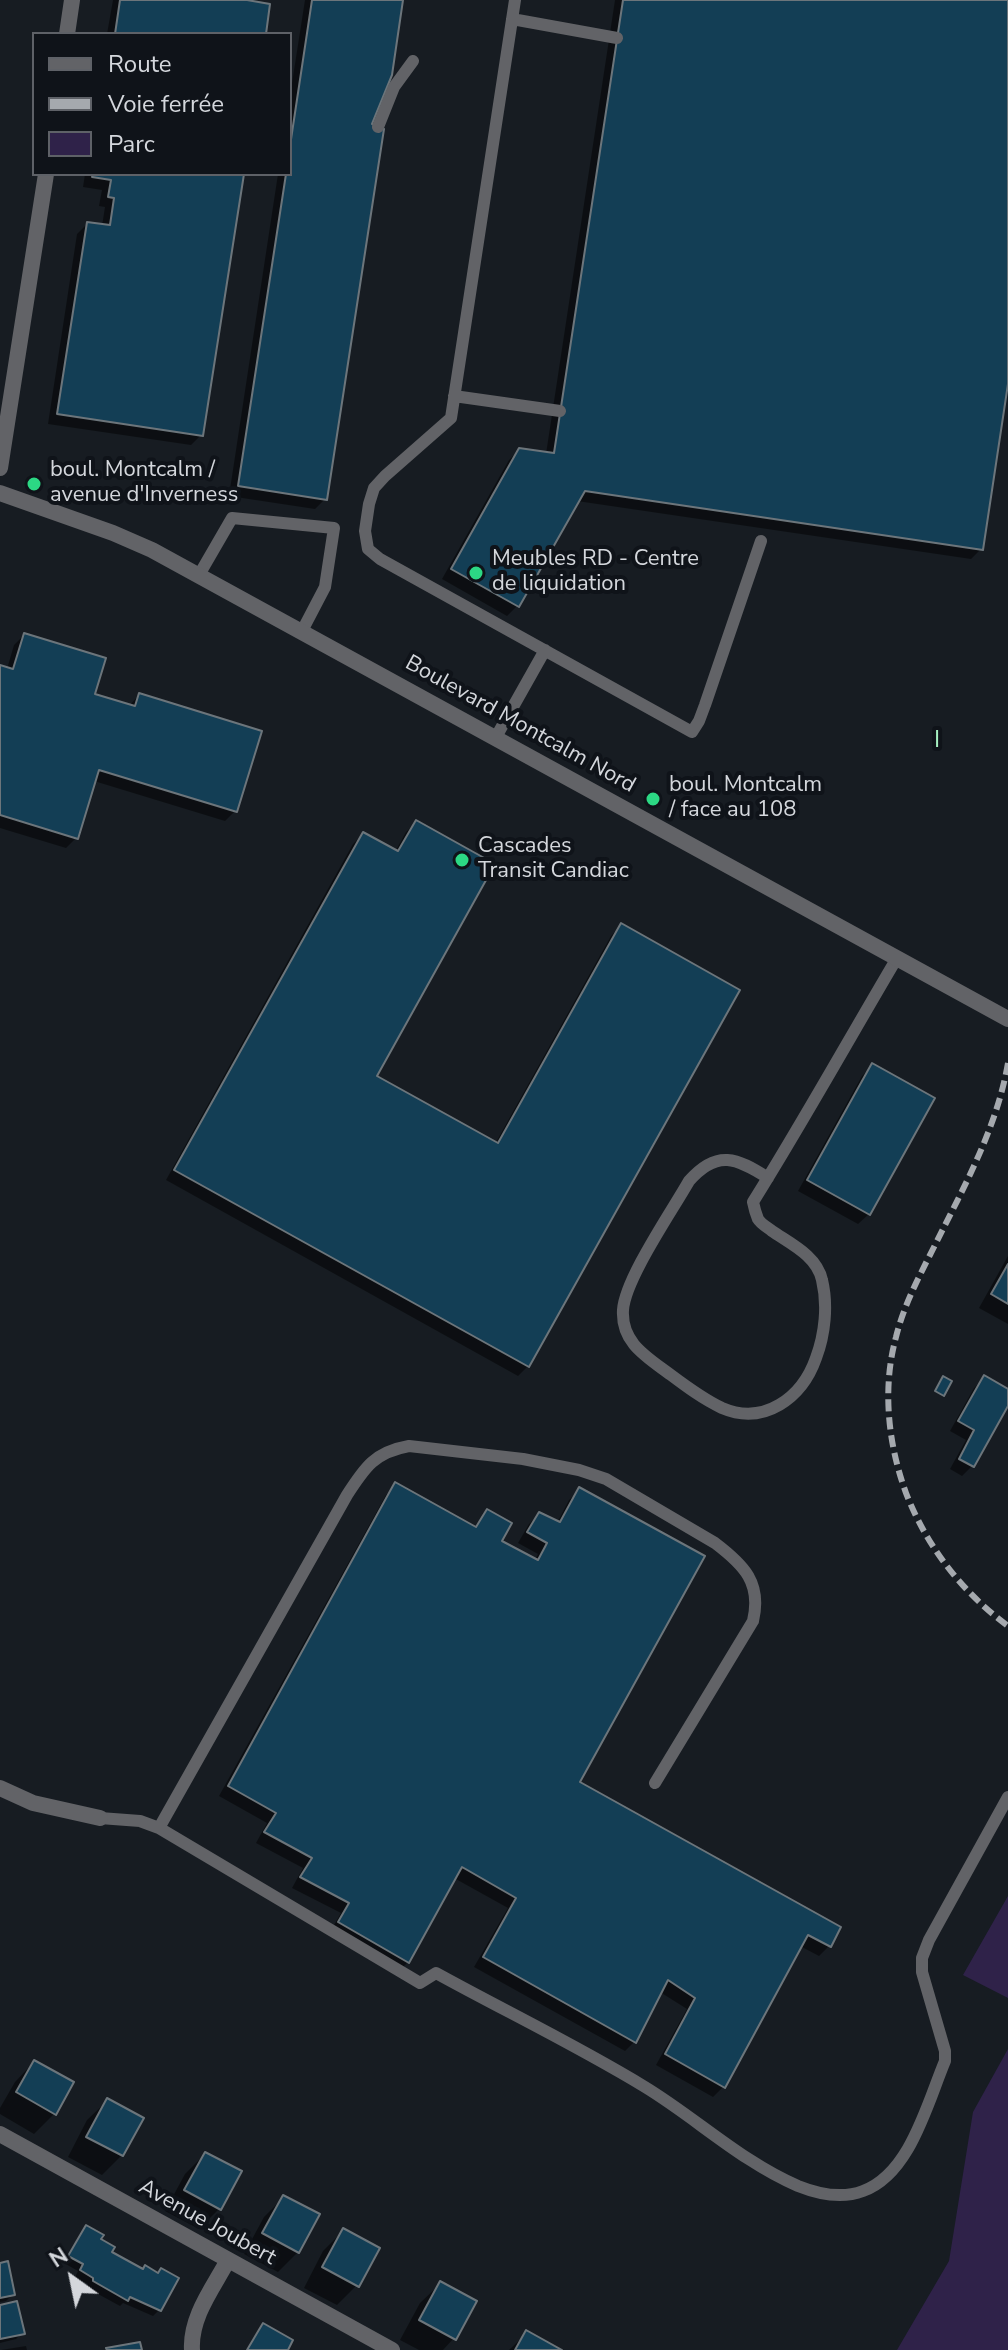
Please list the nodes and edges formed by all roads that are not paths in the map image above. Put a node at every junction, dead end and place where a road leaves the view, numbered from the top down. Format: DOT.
graph roads {
  1 [pos="72,0"];
  2 [pos="515,0"];
  3 [pos="512,19"];
  4 [pos="67,32"];
  5 [pos="617,38"];
  6 [pos="413,61"];
  7 [pos="378,127"];
  8 [pos="46,176"];
  9 [pos="454,396"];
  10 [pos="560,411"];
  11 [pos="0,468"];
  12 [pos="0,493"];
  13 [pos="761,541"];
  14 [pos="199,575"];
  15 [pos="302,631"];
  16 [pos="545,650"];
  17 [pos="496,737"];
  18 [pos="897,958"];
  19 [pos="1008,1019"];
  20 [pos="768,1178"];
  21 [pos="655,1783"];
  22 [pos="0,1788"];
  23 [pos="1008,1797"];
  24 [pos="100,1818"];
  25 [pos="159,1828"];
  26 [pos="0,2134"];
  27 [pos="228,2260"];
  28 [pos="192,2350"];
  29 [pos="392,2350"];
  1 -- 4 [label="street"];
  2 -- 3 [label="lane"];
  3 -- 5 [label="lane"];
  3 -- 9 [label="lane"];
  6 -- 7 [label="lane"];
  8 -- 11 [label="street"];
  9 -- 10 [label="lane"];
  9 -- 16 [label="lane"];
  12 -- 14 [label="street, Boulevard Montcalm Nord"];
  13 -- 16 [label="lane"];
  14 -- 15 [label="street, Boulevard Montcalm Nord"];
  14 -- 15 [label="lane"];
  15 -- 17 [label="street, Boulevard Montcalm Nord"];
  16 -- 17 [label="lane"];
  17 -- 18 [label="street, Boulevard Montcalm Nord"];
  18 -- 19 [label="street, Boulevard Montcalm Nord"];
  18 -- 20 [label="lane"];
  20 -- 20 [label="lane"];
  21 -- 25 [label="lane"];
  22 -- 24 [label="street"];
  23 -- 25 [label="lane"];
  24 -- 25 [label="lane"];
  26 -- 27 [label="street, Avenue Joubert"];
  27 -- 28 [label="street"];
  27 -- 29 [label="street, Avenue Joubert"];
}
